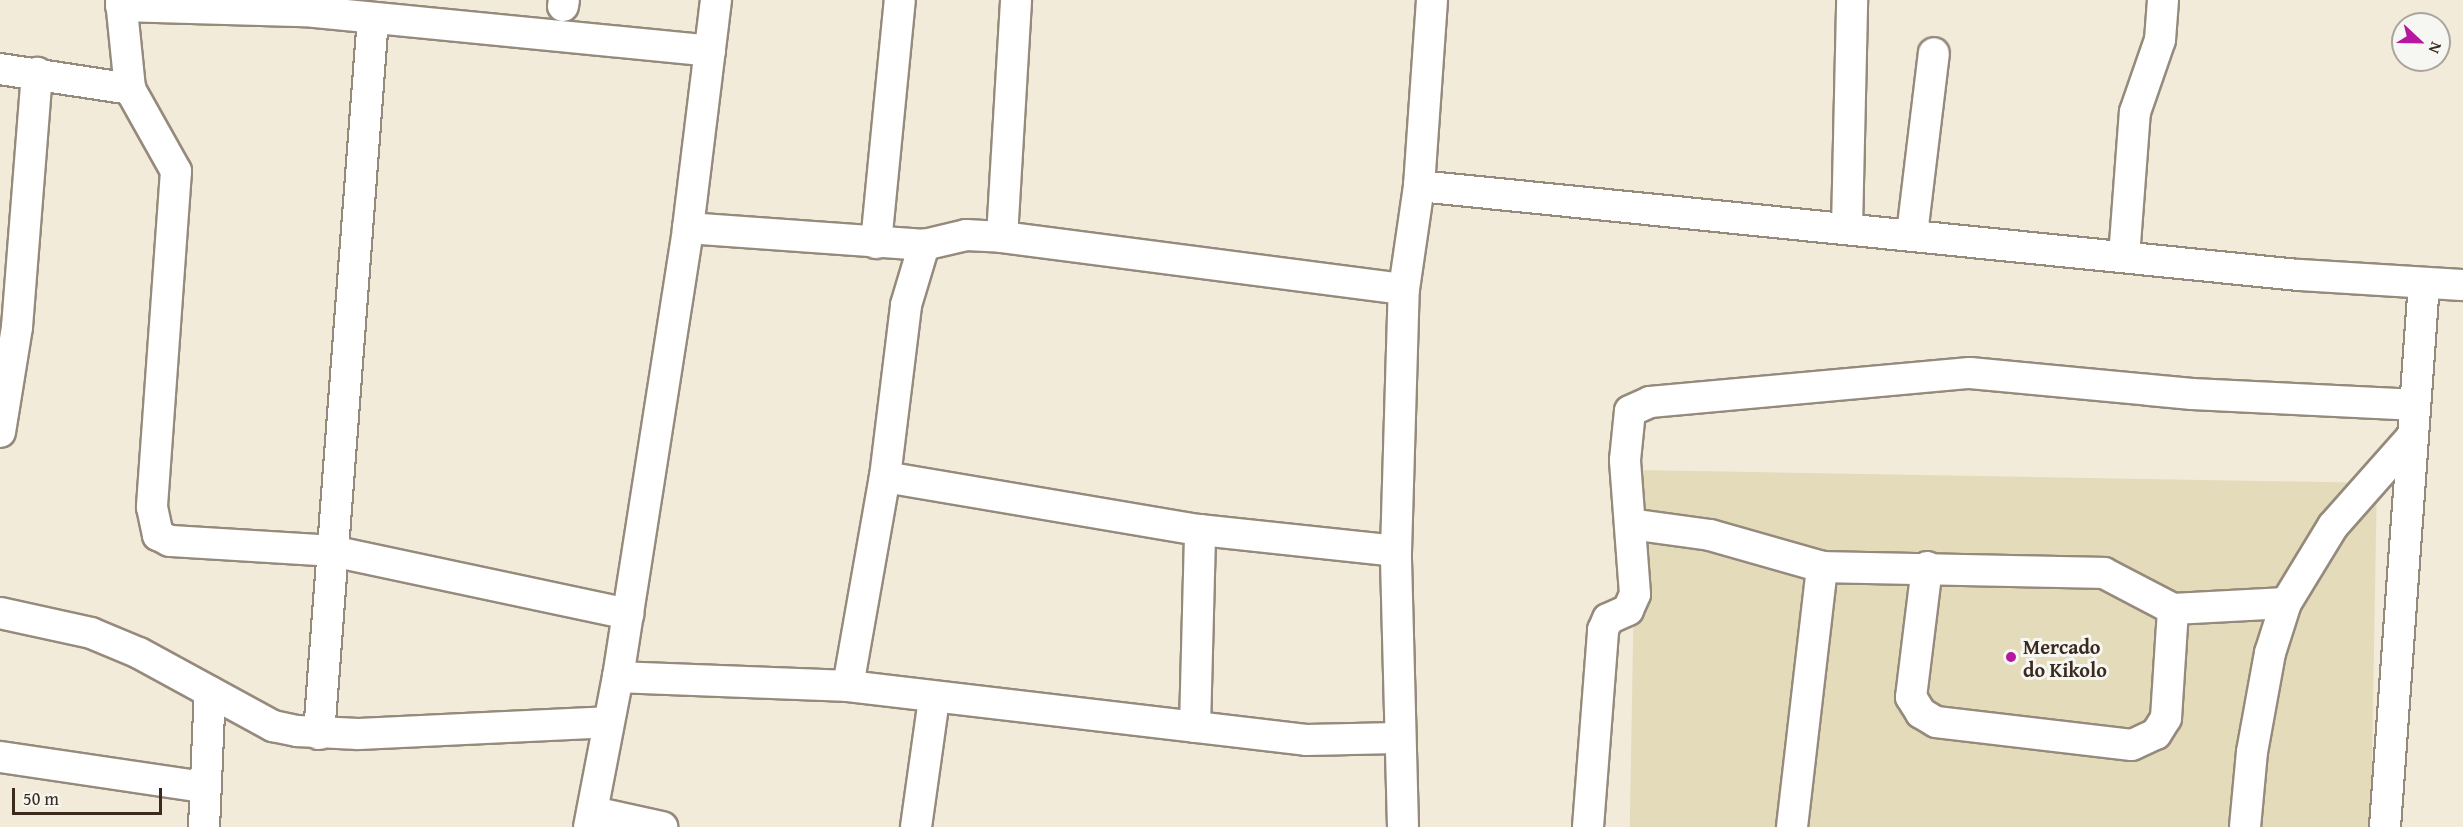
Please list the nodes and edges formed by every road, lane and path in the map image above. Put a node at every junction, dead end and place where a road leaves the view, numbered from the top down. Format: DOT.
graph roads {
  1 [pos="716,0"];
  2 [pos="900,0"];
  3 [pos="1016,0"];
  4 [pos="1432,0"];
  5 [pos="1852,0"];
  6 [pos="2163,0"];
  7 [pos="121,3"];
  8 [pos="306,6"];
  9 [pos="373,18"];
  10 [pos="710,51"];
  11 [pos="1934,53"];
  12 [pos="0,69"];
  13 [pos="37,73"];
  14 [pos="130,89"];
  15 [pos="1419,186"];
  16 [pos="688,228"];
  17 [pos="1847,228"];
  18 [pos="1912,234"];
  19 [pos="1002,237"];
  20 [pos="876,243"];
  21 [pos="924,245"];
  22 [pos="2124,257"];
  23 [pos="2424,283"];
  24 [pos="2463,285"];
  25 [pos="1404,289"];
  26 [pos="2413,405"];
  27 [pos="0,432"];
  28 [pos="2410,439"];
  29 [pos="885,477"];
  30 [pos="1630,524"];
  31 [pos="1200,530"];
  32 [pos="332,551"];
  33 [pos="1396,551"];
  34 [pos="1822,567"];
  35 [pos="1928,567"];
  36 [pos="2286,603"];
  37 [pos="2173,609"];
  38 [pos="0,613"];
  39 [pos="628,614"];
  40 [pos="618,677"];
  41 [pos="848,686"];
  42 [pos="210,692"];
  43 [pos="934,699"];
  44 [pos="608,722"];
  45 [pos="1195,726"];
  46 [pos="319,734"];
  47 [pos="1397,738"];
  48 [pos="0,757"];
  49 [pos="203,787"];
  50 [pos="591,819"];
  51 [pos="204,827"];
  52 [pos="662,827"];
  53 [pos="916,827"];
  54 [pos="1403,827"];
  55 [pos="1588,827"];
  56 [pos="1792,827"];
  57 [pos="2245,827"];
  58 [pos="2385,827"];
  1 -- 10 [label="street"];
  2 -- 20 [label="street"];
  3 -- 19 [label="street"];
  4 -- 15 [label="street"];
  5 -- 17 [label="street"];
  6 -- 22 [label="street"];
  7 -- 8 [label="street"];
  7 -- 14 [label="street"];
  8 -- 9 [label="street"];
  9 -- 10 [label="street"];
  9 -- 32 [label="street"];
  10 -- 16 [label="street"];
  11 -- 18 [label="street"];
  12 -- 13 [label="street"];
  13 -- 14 [label="street"];
  13 -- 27 [label="street"];
  14 -- 32 [label="street"];
  15 -- 17 [label="street"];
  15 -- 25 [label="street"];
  16 -- 20 [label="street"];
  16 -- 39 [label="street"];
  17 -- 18 [label="street"];
  18 -- 22 [label="street"];
  19 -- 21 [label="street"];
  19 -- 25 [label="street"];
  20 -- 21 [label="street"];
  21 -- 29 [label="street"];
  22 -- 23 [label="street"];
  23 -- 24 [label="street"];
  23 -- 26 [label="street"];
  25 -- 33 [label="street"];
  26 -- 28 [label="street"];
  26 -- 30 [label="street"];
  28 -- 36 [label="street"];
  28 -- 58 [label="street"];
  29 -- 31 [label="street"];
  29 -- 41 [label="street"];
  30 -- 34 [label="street"];
  30 -- 55 [label="street"];
  31 -- 33 [label="street"];
  31 -- 45 [label="street"];
  32 -- 39 [label="street"];
  32 -- 46 [label="street"];
  33 -- 47 [label="street"];
  34 -- 35 [label="street"];
  34 -- 56 [label="street"];
  35 -- 37 [label="street"];
  35 -- 37 [label="street"];
  36 -- 37 [label="street"];
  36 -- 57 [label="street"];
  38 -- 42 [label="street"];
  39 -- 40 [label="street"];
  40 -- 41 [label="street"];
  40 -- 44 [label="street"];
  41 -- 43 [label="street"];
  42 -- 46 [label="street"];
  42 -- 49 [label="street"];
  43 -- 45 [label="street"];
  43 -- 53 [label="street"];
  44 -- 46 [label="street"];
  44 -- 50 [label="street"];
  45 -- 47 [label="street"];
  47 -- 54 [label="street"];
  48 -- 49 [label="street"];
  49 -- 51 [label="street"];
  50 -- 52 [label="street"];
}
